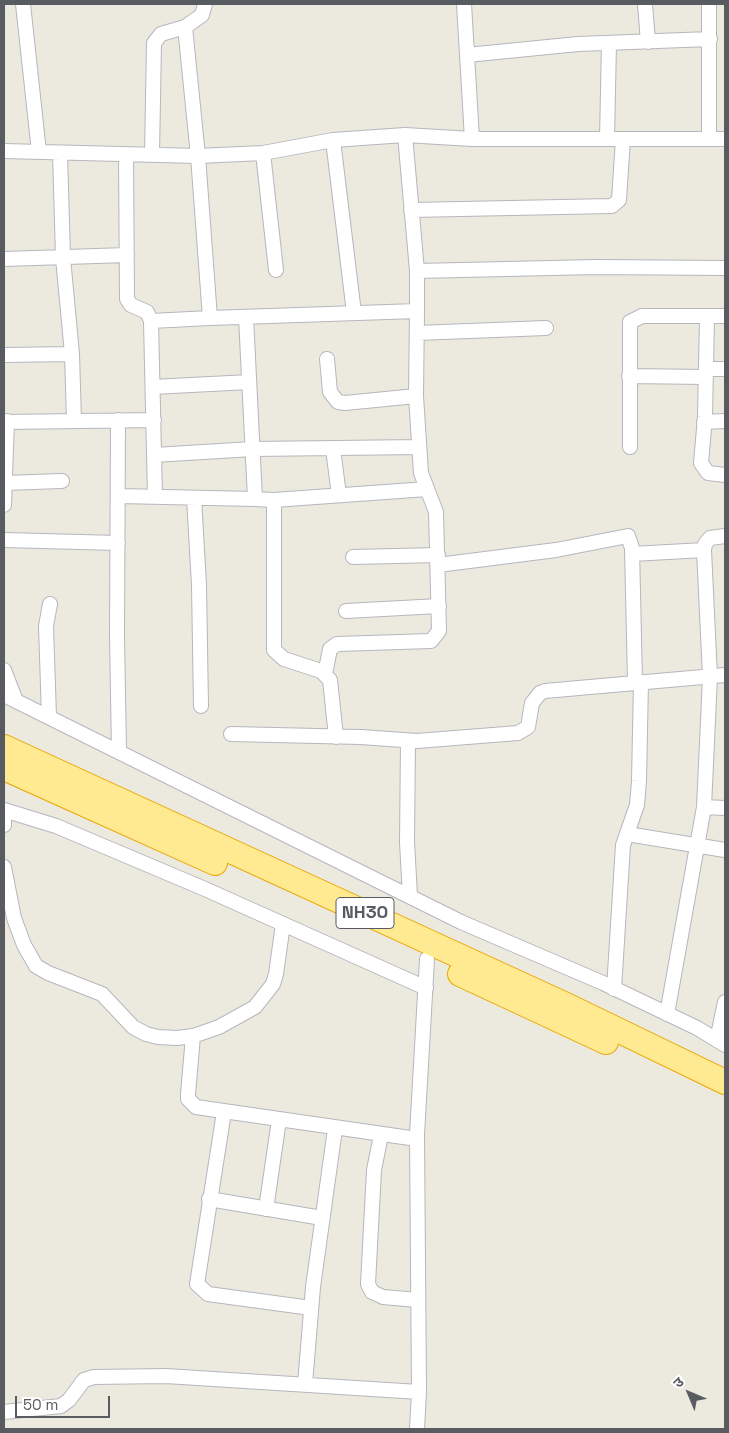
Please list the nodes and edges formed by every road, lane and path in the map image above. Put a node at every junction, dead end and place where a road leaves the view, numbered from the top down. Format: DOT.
graph roads {
  1 [pos="23,4"];
  2 [pos="206,4"];
  3 [pos="464,4"];
  4 [pos="645,4"];
  5 [pos="709,4"];
  6 [pos="185,27"];
  7 [pos="710,39"];
  8 [pos="648,42"];
  9 [pos="609,43"];
  10 [pos="467,55"];
  11 [pos="405,136"];
  12 [pos="472,139"];
  13 [pos="607,139"];
  14 [pos="623,139"];
  15 [pos="709,139"];
  16 [pos="725,139"];
  17 [pos="333,140"];
  18 [pos="4,151"];
  19 [pos="40,152"];
  20 [pos="60,153"];
  21 [pos="262,153"];
  22 [pos="126,155"];
  23 [pos="152,155"];
  24 [pos="198,156"];
  25 [pos="411,210"];
  26 [pos="127,255"];
  27 [pos="63,258"];
  28 [pos="4,260"];
  29 [pos="725,268"];
  30 [pos="276,270"];
  31 [pos="417,271"];
  32 [pos="417,311"];
  33 [pos="354,313"];
  34 [pos="725,316"];
  35 [pos="707,317"];
  36 [pos="210,318"];
  37 [pos="246,318"];
  38 [pos="152,321"];
  39 [pos="546,328"];
  40 [pos="416,333"];
  41 [pos="72,354"];
  42 [pos="4,355"];
  43 [pos="326,359"];
  44 [pos="725,369"];
  45 [pos="705,372"];
  46 [pos="629,376"];
  47 [pos="249,382"];
  48 [pos="153,387"];
  49 [pos="416,396"];
  50 [pos="118,420"];
  51 [pos="154,420"];
  52 [pos="74,421"];
  53 [pos="725,421"];
  54 [pos="6,422"];
  55 [pos="704,422"];
  56 [pos="420,447"];
  57 [pos="630,447"];
  58 [pos="253,449"];
  59 [pos="333,449"];
  60 [pos="154,455"];
  61 [pos="725,475"];
  62 [pos="62,481"];
  63 [pos="4,483"];
  64 [pos="426,490"];
  65 [pos="339,495"];
  66 [pos="119,496"];
  67 [pos="155,497"];
  68 [pos="194,498"];
  69 [pos="255,499"];
  70 [pos="274,500"];
  71 [pos="4,505"];
  72 [pos="725,536"];
  73 [pos="4,540"];
  74 [pos="118,543"];
  75 [pos="704,550"];
  76 [pos="632,554"];
  77 [pos="353,557"];
  78 [pos="438,560"];
  79 [pos="50,604"];
  80 [pos="439,606"];
  81 [pos="346,611"];
  82 [pos="4,670"];
  83 [pos="325,674"];
  84 [pos="725,675"];
  85 [pos="710,677"];
  86 [pos="638,682"];
  87 [pos="10,698"];
  88 [pos="201,706"];
  89 [pos="49,717"];
  90 [pos="231,734"];
  91 [pos="336,737"];
  92 [pos="408,741"];
  93 [pos="4,747"];
  94 [pos="119,752"];
  95 [pos="4,768"];
  96 [pos="704,807"];
  97 [pos="725,808"];
  98 [pos="4,810"];
  99 [pos="4,824"];
  100 [pos="627,834"];
  101 [pos="697,846"];
  102 [pos="725,850"];
  103 [pos="4,867"];
  104 [pos="6,891"];
  105 [pos="410,896"];
  106 [pos="283,924"];
  107 [pos="427,959"];
  108 [pos="426,988"];
  109 [pos="614,989"];
  110 [pos="725,1002"];
  111 [pos="666,1014"];
  112 [pos="194,1036"];
  113 [pos="721,1043"];
  114 [pos="725,1082"];
  115 [pos="725,1099"];
  116 [pos="224,1112"];
  117 [pos="279,1120"];
  118 [pos="336,1129"];
  119 [pos="381,1134"];
  120 [pos="417,1139"];
  121 [pos="209,1199"];
  122 [pos="266,1209"];
  123 [pos="322,1218"];
  124 [pos="418,1300"];
  125 [pos="311,1308"];
  126 [pos="305,1384"];
  127 [pos="420,1392"];
  128 [pos="4,1412"];
  129 [pos="417,1429"];
  1 -- 19 [label="street"];
  2 -- 6 [label="street"];
  3 -- 10 [label="street"];
  4 -- 8 [label="street"];
  5 -- 7 [label="street"];
  6 -- 23 [label="street"];
  6 -- 24 [label="street"];
  7 -- 8 [label="street"];
  7 -- 15 [label="street"];
  8 -- 9 [label="street"];
  9 -- 10 [label="street"];
  9 -- 13 [label="street"];
  10 -- 12 [label="street"];
  11 -- 12 [label="street"];
  11 -- 17 [label="street"];
  11 -- 25 [label="street"];
  12 -- 13 [label="street"];
  13 -- 14 [label="street"];
  14 -- 15 [label="street"];
  14 -- 25 [label="street"];
  15 -- 16 [label="street"];
  17 -- 21 [label="street"];
  17 -- 33 [label="street"];
  18 -- 19 [label="street"];
  19 -- 20 [label="street"];
  20 -- 22 [label="street"];
  20 -- 27 [label="street"];
  21 -- 24 [label="street"];
  21 -- 30 [label="street"];
  22 -- 23 [label="street"];
  22 -- 26 [label="street"];
  23 -- 24 [label="street"];
  24 -- 36 [label="street"];
  25 -- 31 [label="street"];
  26 -- 27 [label="street"];
  26 -- 38 [label="street"];
  27 -- 28 [label="street"];
  27 -- 41 [label="street"];
  29 -- 31 [label="street"];
  31 -- 32 [label="street"];
  32 -- 33 [label="street"];
  32 -- 40 [label="street"];
  33 -- 37 [label="street"];
  34 -- 35 [label="street"];
  35 -- 45 [label="street"];
  35 -- 46 [label="street"];
  36 -- 37 [label="street"];
  36 -- 38 [label="street"];
  37 -- 47 [label="street"];
  38 -- 48 [label="street"];
  39 -- 40 [label="street"];
  40 -- 49 [label="street"];
  41 -- 42 [label="street"];
  41 -- 52 [label="street"];
  43 -- 49 [label="street"];
  44 -- 45 [label="street"];
  45 -- 46 [label="street"];
  45 -- 55 [label="street"];
  46 -- 57 [label="street"];
  47 -- 48 [label="street"];
  47 -- 58 [label="street"];
  48 -- 51 [label="street"];
  49 -- 56 [label="street"];
  50 -- 51 [label="street"];
  50 -- 52 [label="street"];
  50 -- 66 [label="street"];
  51 -- 60 [label="street"];
  52 -- 54 [label="street"];
  53 -- 55 [label="street"];
  54 -- 63 [label="street"];
  55 -- 61 [label="street"];
  56 -- 59 [label="street"];
  56 -- 64 [label="street"];
  58 -- 59 [label="street"];
  58 -- 60 [label="street"];
  58 -- 69 [label="street"];
  59 -- 65 [label="street"];
  60 -- 67 [label="street"];
  62 -- 63 [label="street"];
  63 -- 71 [label="street"];
  64 -- 65 [label="street"];
  64 -- 78 [label="street"];
  65 -- 70 [label="street"];
  66 -- 67 [label="street"];
  66 -- 74 [label="street"];
  67 -- 68 [label="street"];
  68 -- 69 [label="street"];
  68 -- 88 [label="street"];
  69 -- 70 [label="street"];
  70 -- 83 [label="street"];
  72 -- 75 [label="street"];
  73 -- 74 [label="street"];
  74 -- 94 [label="street"];
  75 -- 76 [label="street"];
  75 -- 85 [label="street"];
  76 -- 78 [label="street"];
  76 -- 86 [label="street"];
  77 -- 78 [label="street"];
  78 -- 80 [label="street"];
  79 -- 89 [label="street"];
  80 -- 81 [label="street"];
  80 -- 83 [label="street"];
  82 -- 87 [label="street"];
  83 -- 91 [label="street"];
  84 -- 85 [label="street"];
  85 -- 86 [label="street"];
  85 -- 96 [label="street"];
  86 -- 92 [label="street"];
  86 -- 100 [label="street"];
  87 -- 89 [label="street"];
  89 -- 94 [label="street"];
  90 -- 91 [label="street"];
  91 -- 92 [label="street"];
  92 -- 105 [label="street"];
  93 -- 114 [label="highway, NH30"];
  94 -- 105 [label="street"];
  95 -- 107 [label="highway, NH30"];
  96 -- 97 [label="street"];
  96 -- 101 [label="street"];
  98 -- 99 [label="street"];
  98 -- 106 [label="street"];
  100 -- 101 [label="street"];
  100 -- 109 [label="street"];
  101 -- 102 [label="street"];
  101 -- 111 [label="street"];
  103 -- 104 [label="street"];
  104 -- 112 [label="street"];
  105 -- 109 [label="street"];
  106 -- 108 [label="street"];
  106 -- 112 [label="street"];
  107 -- 108 [label="street"];
  107 -- 115 [label="highway, NH30"];
  108 -- 120 [label="street"];
  109 -- 111 [label="street"];
  110 -- 113 [label="street"];
  111 -- 113 [label="street"];
  112 -- 116 [label="street"];
  116 -- 117 [label="street"];
  116 -- 121 [label="street"];
  117 -- 118 [label="street"];
  117 -- 122 [label="street"];
  118 -- 119 [label="street"];
  118 -- 123 [label="street"];
  119 -- 120 [label="street"];
  119 -- 124 [label="street"];
  120 -- 124 [label="street"];
  121 -- 122 [label="street"];
  121 -- 125 [label="street"];
  122 -- 123 [label="street"];
  123 -- 125 [label="street"];
  124 -- 127 [label="street"];
  125 -- 126 [label="street"];
  126 -- 127 [label="street"];
  126 -- 128 [label="street"];
  127 -- 129 [label="street"];
}
